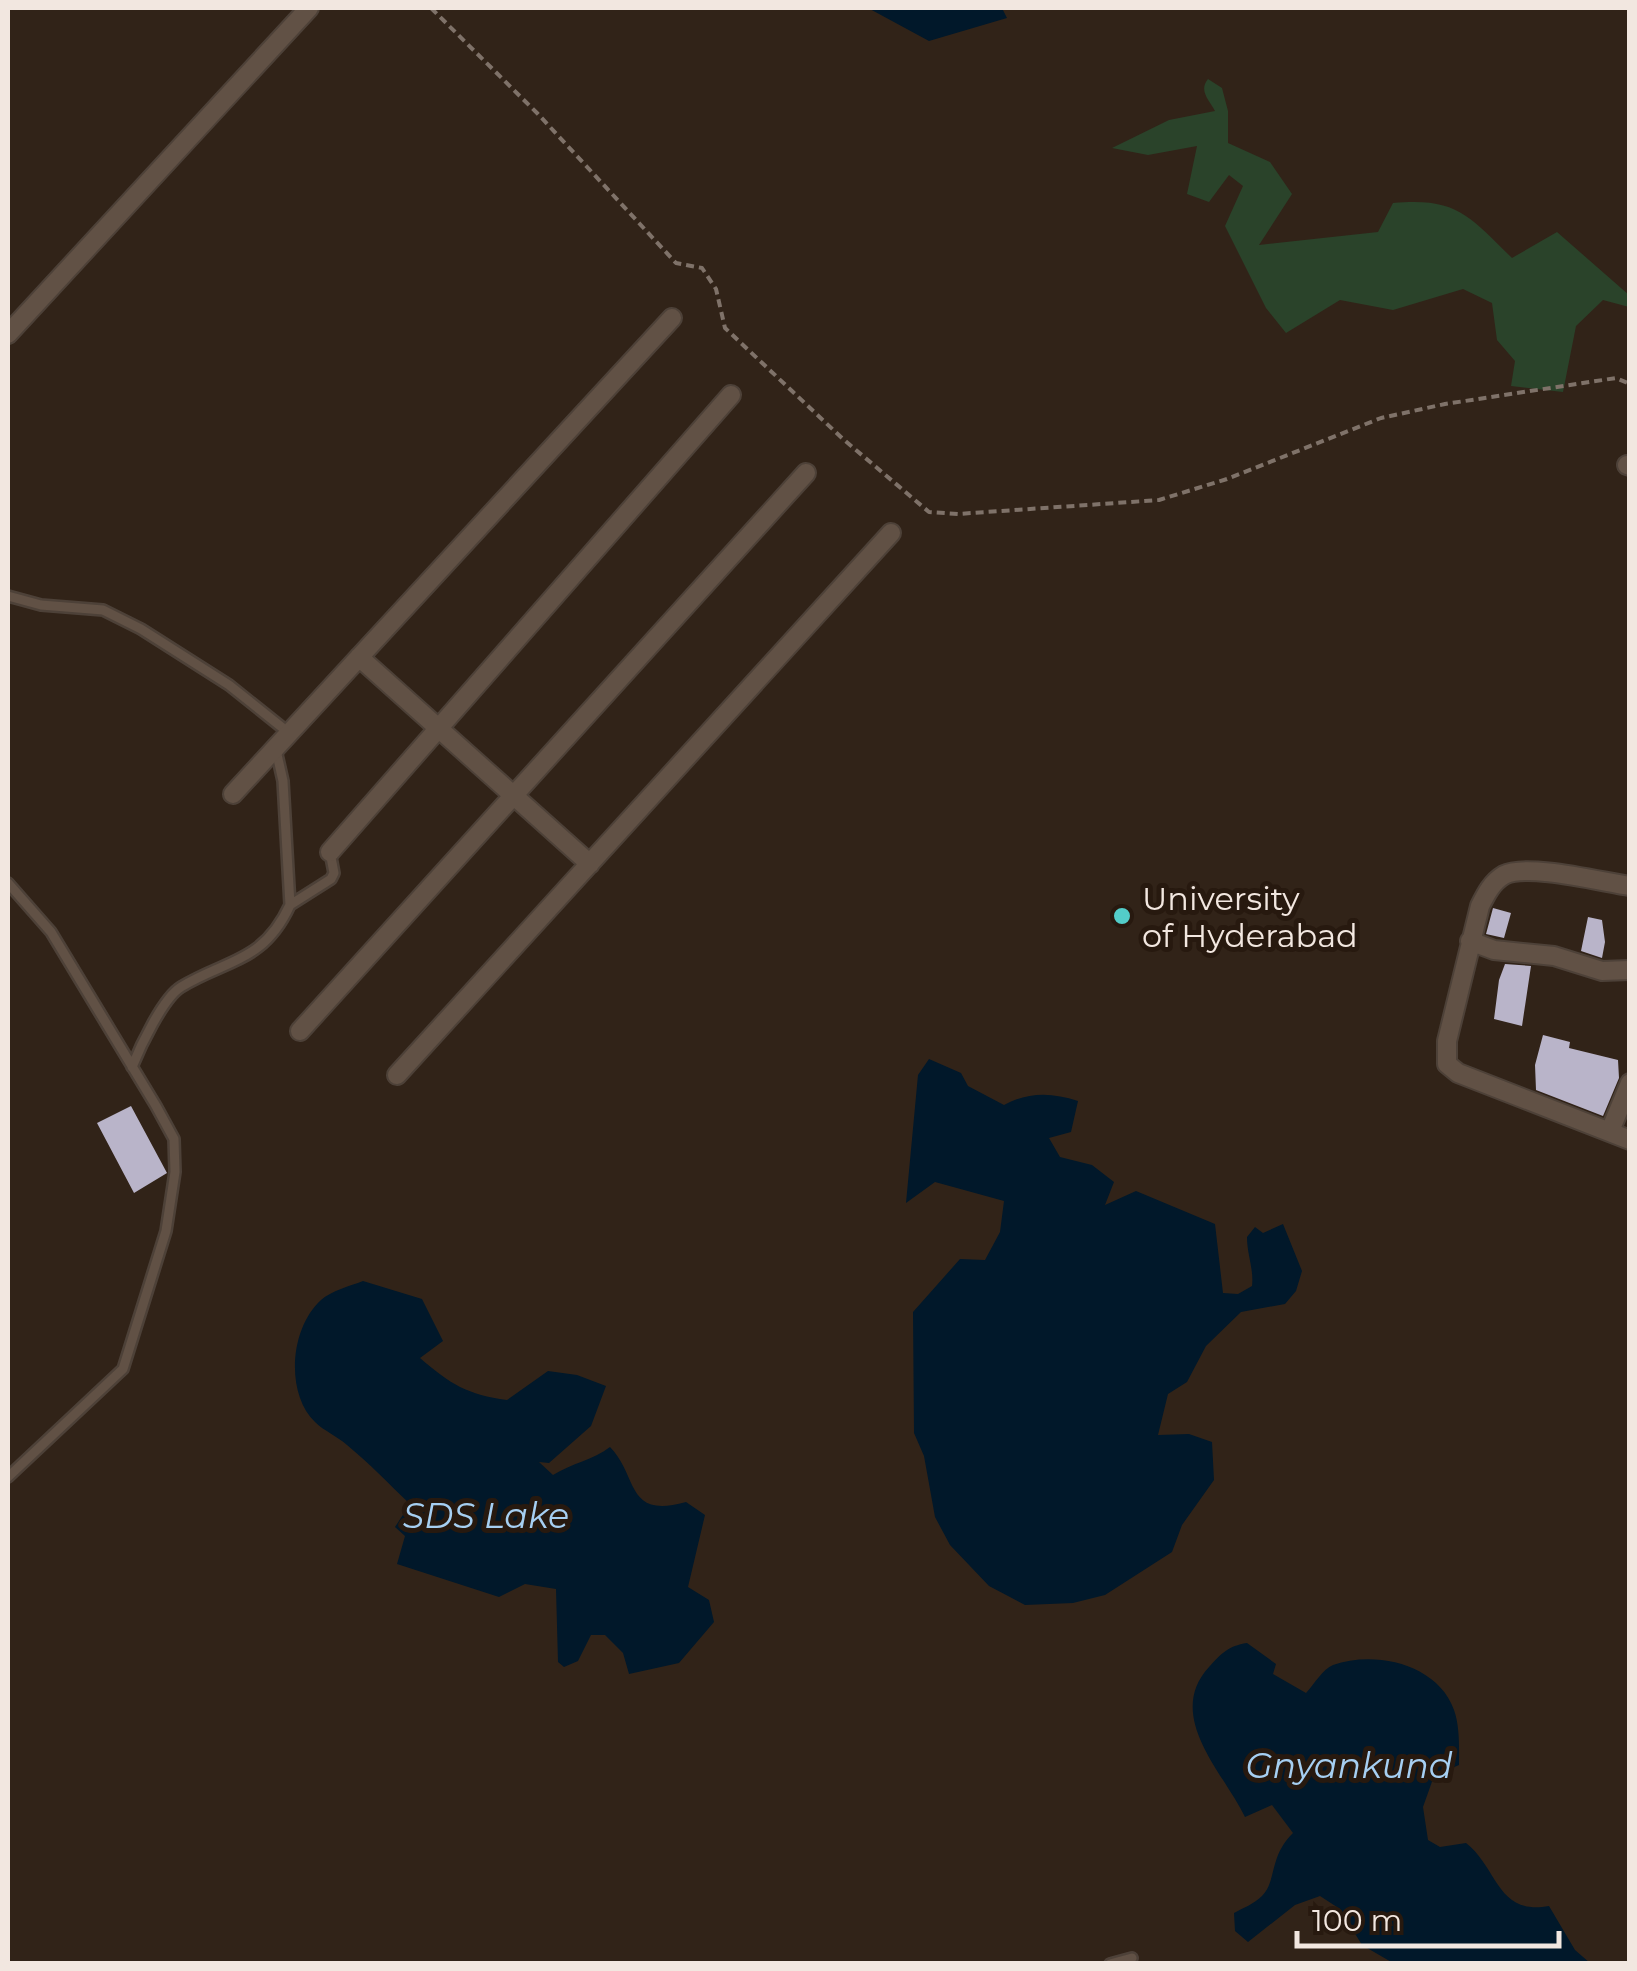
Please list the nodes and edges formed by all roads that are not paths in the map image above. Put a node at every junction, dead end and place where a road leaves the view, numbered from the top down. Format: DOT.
graph roads {
  1 [pos="309,8"];
  2 [pos="672,318"];
  3 [pos="8,334"];
  4 [pos="730,396"];
  5 [pos="806,473"];
  6 [pos="891,533"];
  7 [pos="8,596"];
  8 [pos="359,658"];
  9 [pos="439,728"];
  10 [pos="289,733"];
  11 [pos="276,748"];
  12 [pos="233,794"];
  13 [pos="514,794"];
  14 [pos="330,852"];
  15 [pos="590,864"];
  16 [pos="8,883"];
  17 [pos="1630,886"];
  18 [pos="290,906"];
  19 [pos="1470,941"];
  20 [pos="1630,970"];
  21 [pos="300,1031"];
  22 [pos="132,1067"];
  23 [pos="397,1075"];
  24 [pos="1630,1083"];
  25 [pos="1610,1131"];
  26 [pos="1630,1140"];
  27 [pos="8,1477"];
  28 [pos="1132,1958"];
  29 [pos="1110,1964"];
  1 -- 3 [label="street"];
  2 -- 8 [label="street"];
  4 -- 9 [label="street"];
  5 -- 13 [label="street"];
  6 -- 15 [label="street"];
  7 -- 10 [label="lane"];
  8 -- 9 [label="street"];
  8 -- 10 [label="street"];
  9 -- 13 [label="street"];
  9 -- 14 [label="street"];
  10 -- 11 [label="street"];
  11 -- 12 [label="street"];
  11 -- 18 [label="lane"];
  13 -- 15 [label="street"];
  13 -- 21 [label="street"];
  14 -- 18 [label="lane"];
  15 -- 23 [label="street"];
  16 -- 22 [label="lane"];
  17 -- 19 [label="street"];
  18 -- 22 [label="lane"];
  19 -- 20 [label="street"];
  19 -- 25 [label="street"];
  22 -- 27 [label="lane"];
  24 -- 25 [label="street"];
  25 -- 26 [label="street"];
  28 -- 29 [label="lane"];
}
